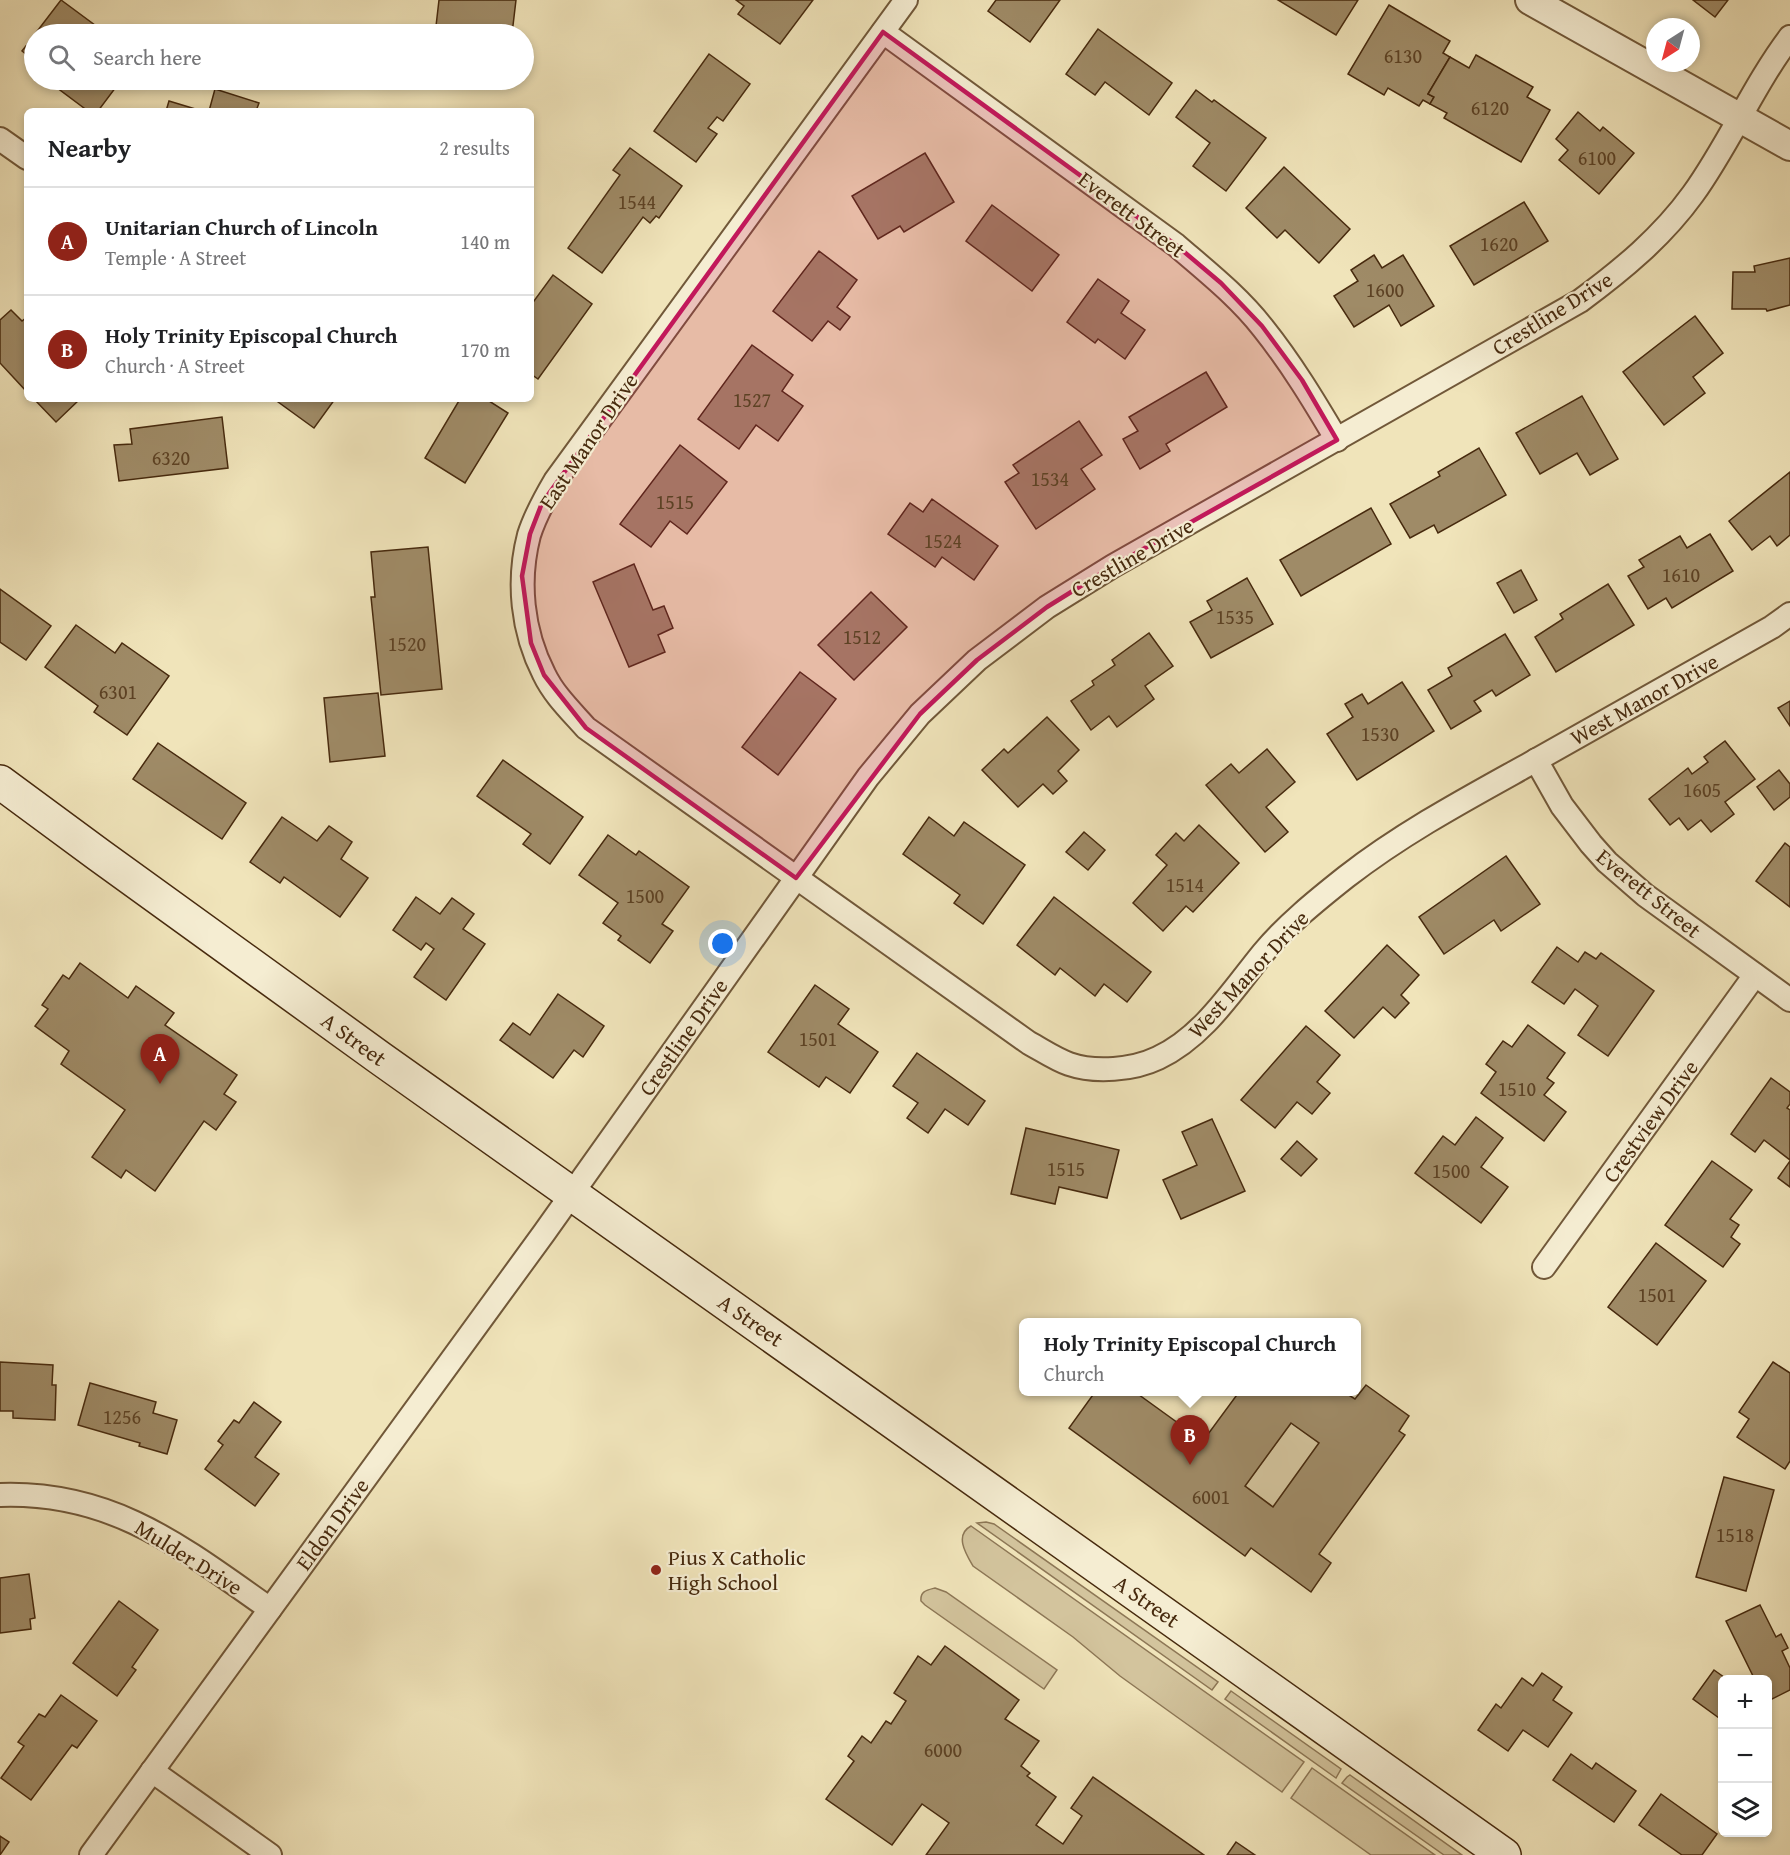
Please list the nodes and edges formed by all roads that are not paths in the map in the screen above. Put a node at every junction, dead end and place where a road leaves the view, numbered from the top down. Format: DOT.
graph roads {
  1 [pos="906,0"];
  2 [pos="1530,0"];
  3 [pos="883,32"];
  4 [pos="1790,37"];
  5 [pos="1739,117"];
  6 [pos="0,139"];
  7 [pos="1790,146"];
  8 [pos="24,156"];
  9 [pos="1337,440"];
  10 [pos="1790,614"];
  11 [pos="1536,760"];
  12 [pos="0,782"];
  13 [pos="796,878"];
  14 [pos="1755,975"];
  15 [pos="1790,1000"];
  16 [pos="572,1193"];
  17 [pos="1544,1267"];
  18 [pos="0,1495"];
  19 [pos="270,1609"];
  20 [pos="152,1771"];
  21 [pos="91,1855"];
  22 [pos="270,1855"];
  23 [pos="1504,1855"];
  1 -- 3 [label="street, East Manor Drive"];
  2 -- 5 [label="street"];
  3 -- 9 [label="street, Everett Street"];
  3 -- 13 [label="street, East Manor Drive"];
  4 -- 5 [label="street, Crestline Drive"];
  5 -- 7 [label="street"];
  5 -- 9 [label="street, Crestline Drive"];
  6 -- 8 [label="street"];
  9 -- 13 [label="street, Crestline Drive"];
  10 -- 11 [label="street, West Manor Drive"];
  11 -- 13 [label="street, West Manor Drive"];
  11 -- 14 [label="street, Everett Street"];
  12 -- 16 [label="main road, A Street"];
  13 -- 16 [label="street, Crestline Drive"];
  14 -- 15 [label="street, Everett Street"];
  14 -- 17 [label="street, Crestview Drive"];
  16 -- 19 [label="street, Eldon Drive"];
  16 -- 23 [label="main road, A Street"];
  18 -- 19 [label="street, Mulder Drive"];
  19 -- 20 [label="street, Eldon Drive"];
  20 -- 21 [label="street, Eldon Drive"];
  20 -- 22 [label="street"];
}
